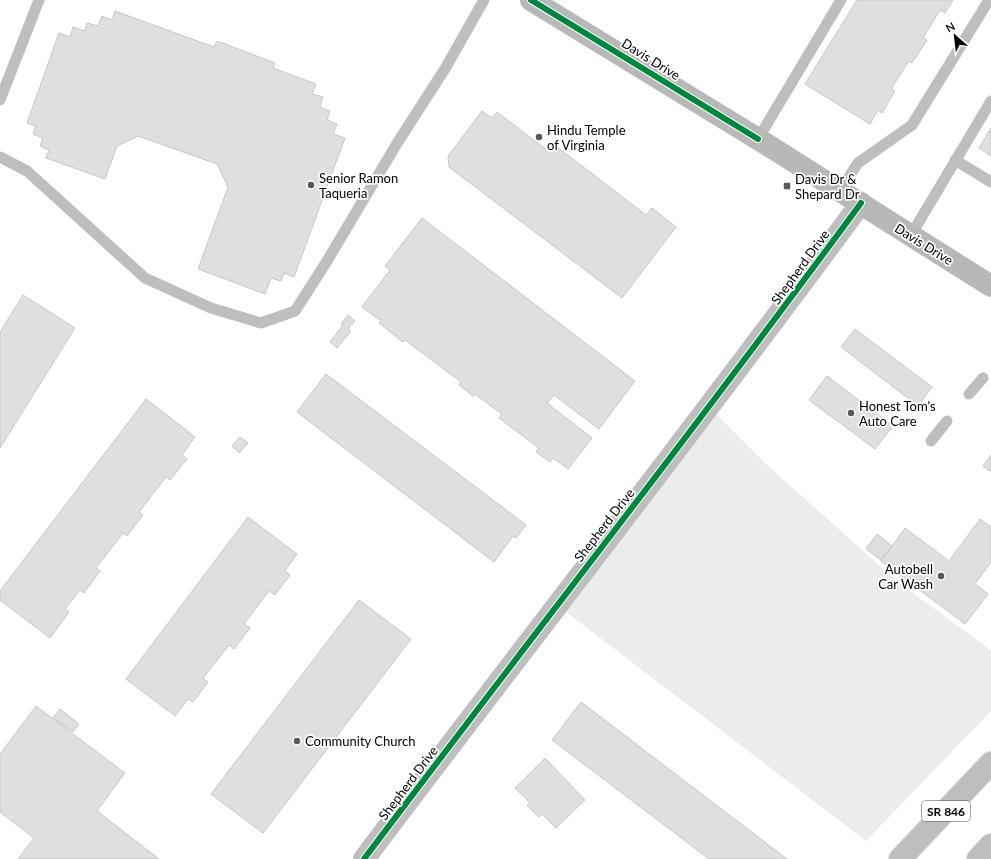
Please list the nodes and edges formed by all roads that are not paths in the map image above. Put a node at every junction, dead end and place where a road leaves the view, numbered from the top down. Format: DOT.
graph roads {
  1 [pos="39,0"];
  2 [pos="484,0"];
  3 [pos="531,0"];
  4 [pos="841,0"];
  5 [pos="989,0"];
  6 [pos="0,100"];
  7 [pos="991,101"];
  8 [pos="758,138"];
  9 [pos="0,157"];
  10 [pos="955,160"];
  11 [pos="991,182"];
  12 [pos="840,190"];
  13 [pos="861,203"];
  14 [pos="911,235"];
  15 [pos="991,286"];
  16 [pos="983,378"];
  17 [pos="969,394"];
  18 [pos="947,421"];
  19 [pos="931,441"];
  20 [pos="991,763"];
  21 [pos="991,845"];
  22 [pos="364,859"];
  23 [pos="900,859"];
  24 [pos="978,859"];
  1 -- 6 [label="lane"];
  2 -- 9 [label="lane"];
  3 -- 8 [label="main road, Davis Drive"];
  4 -- 8 [label="lane"];
  5 -- 12 [label="lane"];
  7 -- 10 [label="lane"];
  8 -- 12 [label="main road, Davis Drive"];
  10 -- 11 [label="lane"];
  10 -- 14 [label="lane"];
  12 -- 13 [label="main road, Davis Drive"];
  13 -- 14 [label="main road, Davis Drive"];
  13 -- 22 [label="street, Shepherd Drive"];
  14 -- 15 [label="main road, Davis Drive"];
  16 -- 17 [label="lane"];
  18 -- 19 [label="lane"];
  20 -- 23 [label="street, SR 846"];
  21 -- 24 [label="street"];
}
